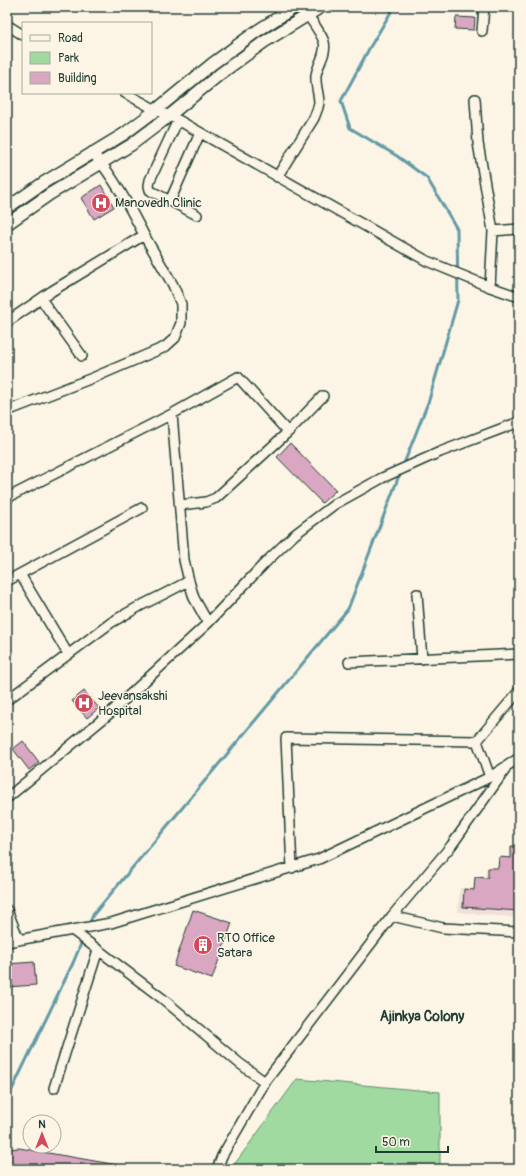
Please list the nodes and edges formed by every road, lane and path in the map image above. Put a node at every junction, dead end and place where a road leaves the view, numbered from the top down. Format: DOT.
graph roads {
  1 [pos="295,7"];
  2 [pos="321,7"];
  3 [pos="484,7"];
  4 [pos="305,11"];
  5 [pos="7,25"];
  6 [pos="482,31"];
  7 [pos="22,34"];
  8 [pos="127,94"];
  9 [pos="475,99"];
  10 [pos="156,110"];
  11 [pos="173,118"];
  12 [pos="200,133"];
  13 [pos="92,152"];
  14 [pos="101,163"];
  15 [pos="277,177"];
  16 [pos="170,201"];
  17 [pos="7,208"];
  18 [pos="197,215"];
  19 [pos="7,224"];
  20 [pos="519,229"];
  21 [pos="493,231"];
  22 [pos="144,234"];
  23 [pos="490,287"];
  24 [pos="519,297"];
  25 [pos="41,299"];
  26 [pos="7,322"];
  27 [pos="82,356"];
  28 [pos="323,396"];
  29 [pos="7,411"];
  30 [pos="172,414"];
  31 [pos="519,422"];
  32 [pos="288,432"];
  33 [pos="7,498"];
  34 [pos="180,505"];
  35 [pos="142,508"];
  36 [pos="20,574"];
  37 [pos="7,581"];
  38 [pos="189,581"];
  39 [pos="418,594"];
  40 [pos="208,622"];
  41 [pos="68,654"];
  42 [pos="519,654"];
  43 [pos="422,658"];
  44 [pos="350,662"];
  45 [pos="519,691"];
  46 [pos="7,700"];
  47 [pos="477,741"];
  48 [pos="519,758"];
  49 [pos="508,766"];
  50 [pos="490,777"];
  51 [pos="7,798"];
  52 [pos="292,868"];
  53 [pos="7,910"];
  54 [pos="392,916"];
  55 [pos="72,930"];
  56 [pos="519,932"];
  57 [pos="20,940"];
  58 [pos="7,942"];
  59 [pos="98,950"];
  60 [pos="265,1082"];
  61 [pos="54,1088"];
  62 [pos="217,1169"];
  1 -- 10 [label="street"];
  2 -- 4 [label="street"];
  3 -- 6 [label="street"];
  4 -- 11 [label="street"];
  4 -- 15 [label="street"];
  5 -- 7 [label="street"];
  8 -- 10 [label="street"];
  9 -- 21 [label="street"];
  10 -- 11 [label="street"];
  10 -- 13 [label="street"];
  11 -- 12 [label="street"];
  11 -- 14 [label="street"];
  11 -- 16 [label="street"];
  12 -- 15 [label="street"];
  12 -- 16 [label="street"];
  13 -- 14 [label="street"];
  13 -- 17 [label="street"];
  14 -- 19 [label="street"];
  14 -- 22 [label="street"];
  15 -- 23 [label="street"];
  16 -- 18 [label="street"];
  20 -- 21 [label="street"];
  21 -- 23 [label="street"];
  22 -- 25 [label="street"];
  22 -- 29 [label="street"];
  23 -- 24 [label="street"];
  25 -- 26 [label="street"];
  25 -- 27 [label="street"];
  28 -- 32 [label="street"];
  30 -- 32 [label="street"];
  30 -- 33 [label="street"];
  30 -- 34 [label="street"];
  31 -- 40 [label="street"];
  32 -- 34 [label="street"];
  34 -- 38 [label="street"];
  35 -- 36 [label="street"];
  36 -- 37 [label="street"];
  36 -- 41 [label="street"];
  38 -- 40 [label="street"];
  38 -- 41 [label="street"];
  39 -- 43 [label="street"];
  40 -- 51 [label="street"];
  41 -- 46 [label="street"];
  42 -- 43 [label="street"];
  43 -- 44 [label="street"];
  45 -- 47 [label="street"];
  47 -- 50 [label="street"];
  47 -- 52 [label="street"];
  48 -- 49 [label="street"];
  49 -- 50 [label="street"];
  49 -- 54 [label="street"];
  50 -- 52 [label="street"];
  52 -- 55 [label="street"];
  53 -- 57 [label="street"];
  54 -- 56 [label="street"];
  54 -- 60 [label="street"];
  55 -- 57 [label="street"];
  55 -- 59 [label="street"];
  57 -- 58 [label="street"];
  59 -- 60 [label="street"];
  59 -- 61 [label="street"];
  60 -- 62 [label="street"];
}
